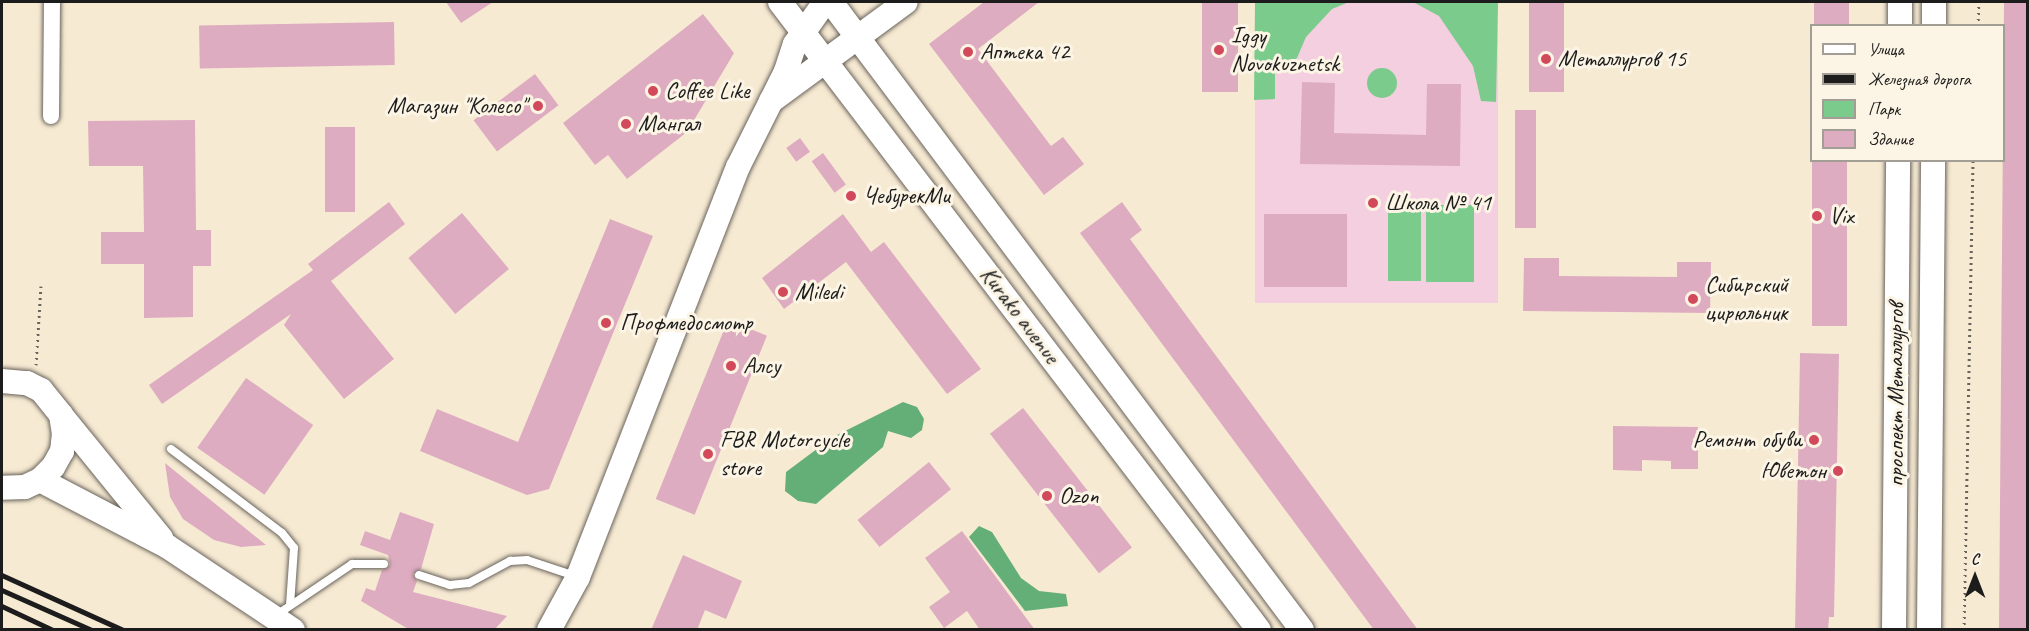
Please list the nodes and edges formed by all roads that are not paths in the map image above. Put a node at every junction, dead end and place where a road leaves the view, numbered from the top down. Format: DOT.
graph roads {
  1 [pos="52,2"];
  2 [pos="780,2"];
  3 [pos="825,2"];
  4 [pos="831,2"];
  5 [pos="906,2"];
  6 [pos="1900,2"];
  7 [pos="1934,2"];
  8 [pos="1900,24"];
  9 [pos="1934,24"];
  10 [pos="803,32"];
  11 [pos="857,34"];
  12 [pos="824,60"];
  13 [pos="771,101"];
  14 [pos="51,116"];
  15 [pos="1898,162"];
  16 [pos="1933,162"];
  17 [pos="2,381"];
  18 [pos="61,415"];
  19 [pos="171,450"];
  20 [pos="40,480"];
  21 [pos="4,491"];
  22 [pos="168,547"];
  23 [pos="384,564"];
  24 [pos="419,575"];
  25 [pos="578,577"];
  26 [pos="285,617"];
  27 [pos="549,630"];
  28 [pos="1259,630"];
  29 [pos="1302,630"];
  30 [pos="1894,630"];
  31 [pos="1929,630"];
  1 -- 14 [label="street"];
  2 -- 10 [label="main road, Kurako avenue"];
  3 -- 10 [label="main road"];
  4 -- 11 [label="main road, Kurako avenue"];
  5 -- 11 [label="main road"];
  6 -- 8 [label="main road"];
  7 -- 9 [label="main road"];
  10 -- 12 [label="main road, Kurako avenue"];
  10 -- 13 [label="main road"];
  11 -- 12 [label="main road"];
  11 -- 29 [label="main road, Kurako avenue"];
  12 -- 13 [label="main road"];
  12 -- 28 [label="main road, Kurako avenue"];
  13 -- 25 [label="main road"];
  15 -- 30 [label="main road, проспект Металлургов"];
  16 -- 31 [label="main road, проспект Металлургов"];
  17 -- 18 [label="main road"];
  18 -- 20 [label="main road"];
  18 -- 22 [label="main road"];
  19 -- 26 [label="lane"];
  20 -- 21 [label="main road"];
  20 -- 22 [label="main road"];
  22 -- 26 [label="main road"];
  23 -- 26 [label="lane"];
  24 -- 25 [label="lane"];
  25 -- 27 [label="main road"];
}
